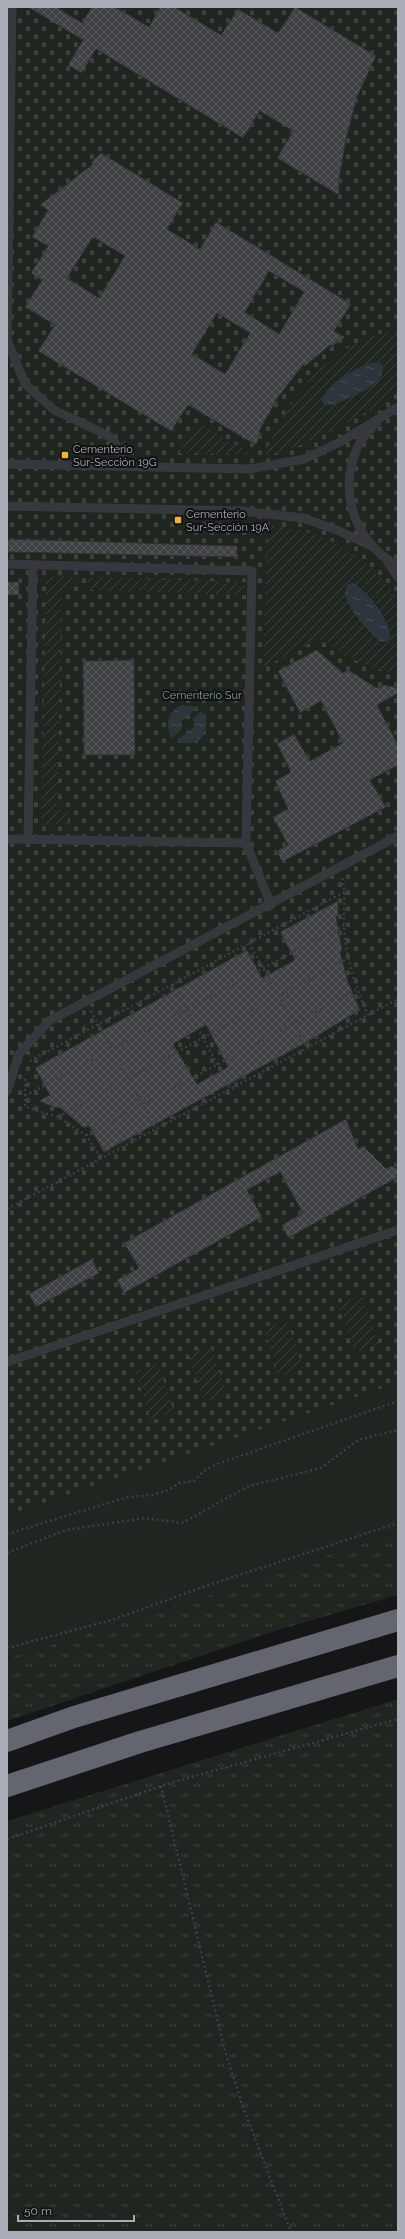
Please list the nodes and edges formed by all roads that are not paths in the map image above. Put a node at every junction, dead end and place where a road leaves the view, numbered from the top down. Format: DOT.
graph roads {
  1 [pos="12,7"];
  2 [pos="398,407"];
  3 [pos="382,416"];
  4 [pos="7,464"];
  5 [pos="123,466"];
  6 [pos="7,506"];
  7 [pos="371,546"];
  8 [pos="386,560"];
  9 [pos="7,564"];
  10 [pos="33,564"];
  11 [pos="398,566"];
  12 [pos="398,577"];
  13 [pos="398,836"];
  14 [pos="7,839"];
  15 [pos="28,839"];
  16 [pos="246,843"];
  17 [pos="271,905"];
  18 [pos="7,1091"];
  19 [pos="398,1230"];
  20 [pos="7,1362"];
  21 [pos="398,1620"];
  22 [pos="398,1666"];
  23 [pos="7,1741"];
  24 [pos="7,1786"];
  1 -- 5 [label="lane"];
  2 -- 3 [label="lane"];
  3 -- 5 [label="lane"];
  3 -- 7 [label="lane"];
  4 -- 5 [label="lane"];
  6 -- 7 [label="lane"];
  7 -- 8 [label="lane"];
  8 -- 11 [label="lane"];
  8 -- 12 [label="lane"];
  9 -- 10 [label="lane"];
  10 -- 15 [label="lane"];
  10 -- 16 [label="lane"];
  13 -- 17 [label="lane"];
  14 -- 15 [label="lane"];
  15 -- 16 [label="lane"];
  16 -- 17 [label="lane"];
  17 -- 18 [label="lane"];
  19 -- 20 [label="lane"];
  21 -- 23 [label="highway"];
  22 -- 24 [label="highway"];
}
